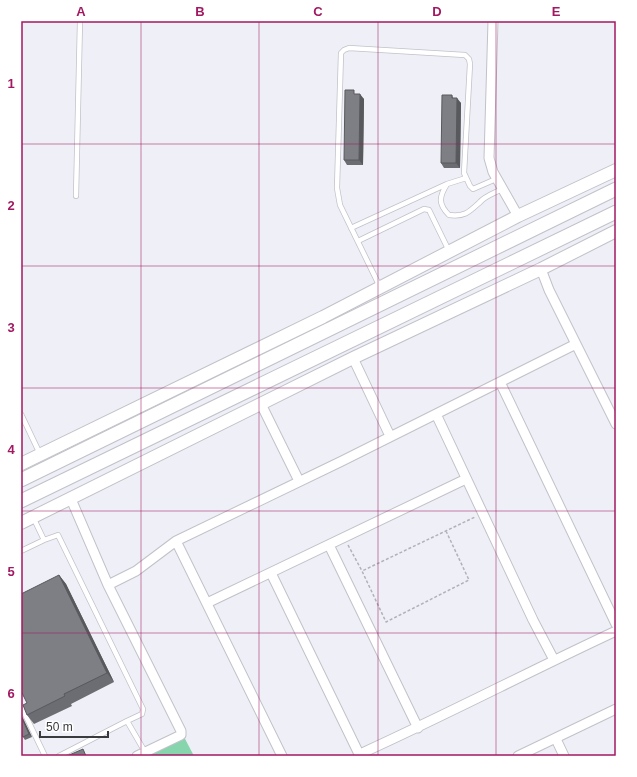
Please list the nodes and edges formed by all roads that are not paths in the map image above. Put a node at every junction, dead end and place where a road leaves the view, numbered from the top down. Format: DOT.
graph roads {
  1 [pos="80,21"];
  2 [pos="493,21"];
  3 [pos="616,170"];
  4 [pos="466,178"];
  5 [pos="496,179"];
  6 [pos="447,184"];
  7 [pos="502,189"];
  8 [pos="616,189"];
  9 [pos="76,196"];
  10 [pos="616,212"];
  11 [pos="518,216"];
  12 [pos="351,228"];
  13 [pos="616,231"];
  14 [pos="358,241"];
  15 [pos="449,251"];
  16 [pos="541,269"];
  17 [pos="380,287"];
  18 [pos="576,344"];
  19 [pos="353,358"];
  20 [pos="500,382"];
  21 [pos="261,404"];
  22 [pos="21,414"];
  23 [pos="436,414"];
  24 [pos="616,424"];
  25 [pos="390,436"];
  26 [pos="40,455"];
  27 [pos="21,464"];
  28 [pos="466,479"];
  29 [pos="21,480"];
  30 [pos="299,481"];
  31 [pos="71,499"];
  32 [pos="21,501"];
  33 [pos="33,517"];
  34 [pos="21,523"];
  35 [pos="44,540"];
  36 [pos="176,542"];
  37 [pos="330,544"];
  38 [pos="21,551"];
  39 [pos="272,573"];
  40 [pos="108,585"];
  41 [pos="207,603"];
  42 [pos="616,624"];
  43 [pos="616,631"];
  44 [pos="554,660"];
  45 [pos="21,706"];
  46 [pos="616,709"];
  47 [pos="127,721"];
  48 [pos="418,728"];
  49 [pos="556,739"];
  50 [pos="141,754"];
  51 [pos="360,755"];
  52 [pos="45,756"];
  53 [pos="59,756"];
  54 [pos="282,756"];
  55 [pos="518,756"];
  56 [pos="564,756"];
  1 -- 9 [label="lane"];
  2 -- 5 [label="street"];
  3 -- 11 [label="street"];
  4 -- 5 [label="lane"];
  4 -- 6 [label="lane"];
  4 -- 12 [label="lane"];
  5 -- 7 [label="street"];
  6 -- 7 [label="lane"];
  6 -- 12 [label="lane"];
  7 -- 11 [label="street"];
  8 -- 29 [label="main road"];
  10 -- 32 [label="main road"];
  11 -- 15 [label="street"];
  12 -- 14 [label="lane"];
  13 -- 16 [label="street"];
  14 -- 15 [label="lane"];
  14 -- 17 [label="lane"];
  15 -- 17 [label="street"];
  16 -- 18 [label="street"];
  16 -- 19 [label="street"];
  17 -- 26 [label="street"];
  18 -- 20 [label="street"];
  18 -- 24 [label="street"];
  19 -- 21 [label="street"];
  19 -- 25 [label="street"];
  20 -- 23 [label="street"];
  20 -- 42 [label="street"];
  21 -- 30 [label="street"];
  21 -- 31 [label="street"];
  22 -- 26 [label="lane"];
  23 -- 25 [label="street"];
  23 -- 28 [label="street"];
  25 -- 30 [label="street"];
  26 -- 27 [label="street"];
  28 -- 37 [label="street"];
  28 -- 44 [label="street"];
  30 -- 36 [label="street"];
  31 -- 33 [label="street"];
  31 -- 40 [label="street"];
  33 -- 34 [label="street"];
  33 -- 35 [label="lane"];
  35 -- 38 [label="lane"];
  35 -- 47 [label="lane"];
  36 -- 40 [label="street"];
  36 -- 41 [label="street"];
  37 -- 39 [label="street"];
  37 -- 48 [label="street"];
  39 -- 41 [label="street"];
  39 -- 51 [label="street"];
  40 -- 50 [label="street"];
  41 -- 54 [label="street"];
  43 -- 44 [label="street"];
  44 -- 48 [label="street"];
  45 -- 52 [label="lane"];
  46 -- 49 [label="street"];
  47 -- 50 [label="lane"];
  47 -- 53 [label="lane"];
  48 -- 51 [label="street"];
  49 -- 55 [label="street"];
  49 -- 56 [label="street"];
}
